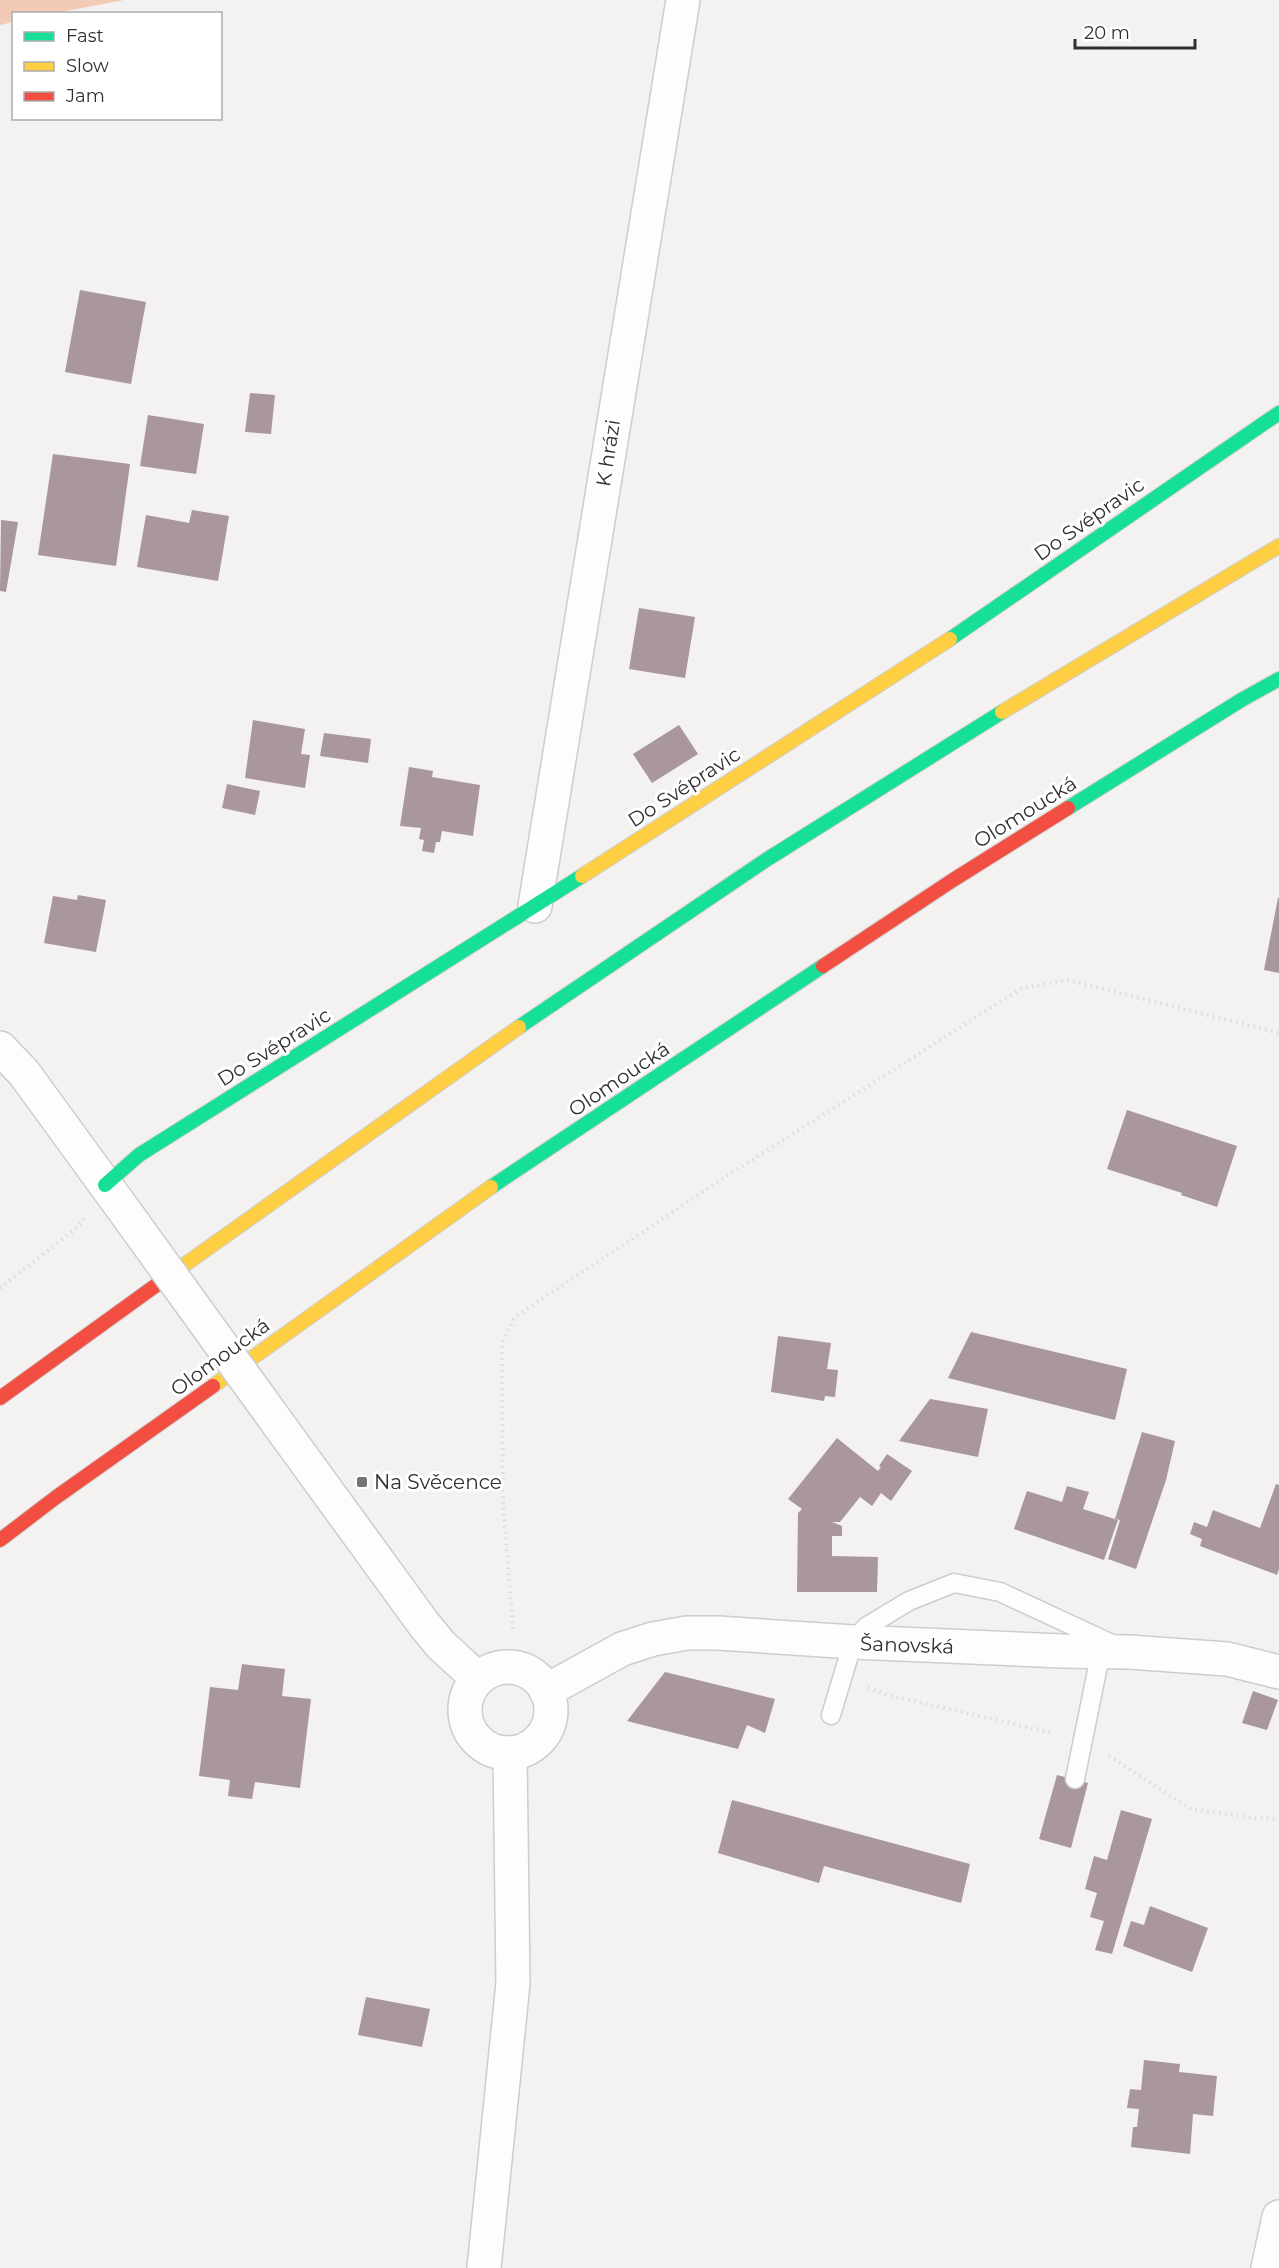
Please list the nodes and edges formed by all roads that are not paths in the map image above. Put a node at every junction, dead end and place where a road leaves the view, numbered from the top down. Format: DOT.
graph roads {
  1 [pos="683,0"];
  2 [pos="1279,413"];
  3 [pos="1279,546"];
  4 [pos="1279,679"];
  5 [pos="536,906"];
  6 [pos="0,1048"];
  7 [pos="105,1185"];
  8 [pos="0,1398"];
  9 [pos="0,1540"];
  10 [pos="853,1642"];
  11 [pos="1115,1651"];
  12 [pos="1279,1672"];
  13 [pos="478,1679"];
  14 [pos="546,1691"];
  15 [pos="831,1715"];
  16 [pos="510,1753"];
  17 [pos="1075,1779"];
  18 [pos="1279,2217"];
  19 [pos="484,2268"];
  20 [pos="1268,2268"];
  1 -- 5 [label="street, K hrázi"];
  2 -- 5 [label="main road, Do Svépravic"];
  3 -- 8 [label="main road"];
  4 -- 9 [label="main road, Olomoucká"];
  5 -- 7 [label="main road, Do Svépravic"];
  6 -- 7 [label="street"];
  7 -- 13 [label="street, bridge"];
  10 -- 11 [label="street, Šanovská"];
  10 -- 11 [label="lane"];
  10 -- 14 [label="street, Šanovská"];
  10 -- 15 [label="lane"];
  11 -- 12 [label="street, Šanovská"];
  11 -- 17 [label="lane"];
  13 -- 14 [label="street"];
  13 -- 16 [label="street"];
  14 -- 16 [label="street"];
  16 -- 19 [label="street"];
  18 -- 20 [label="street"];
}
